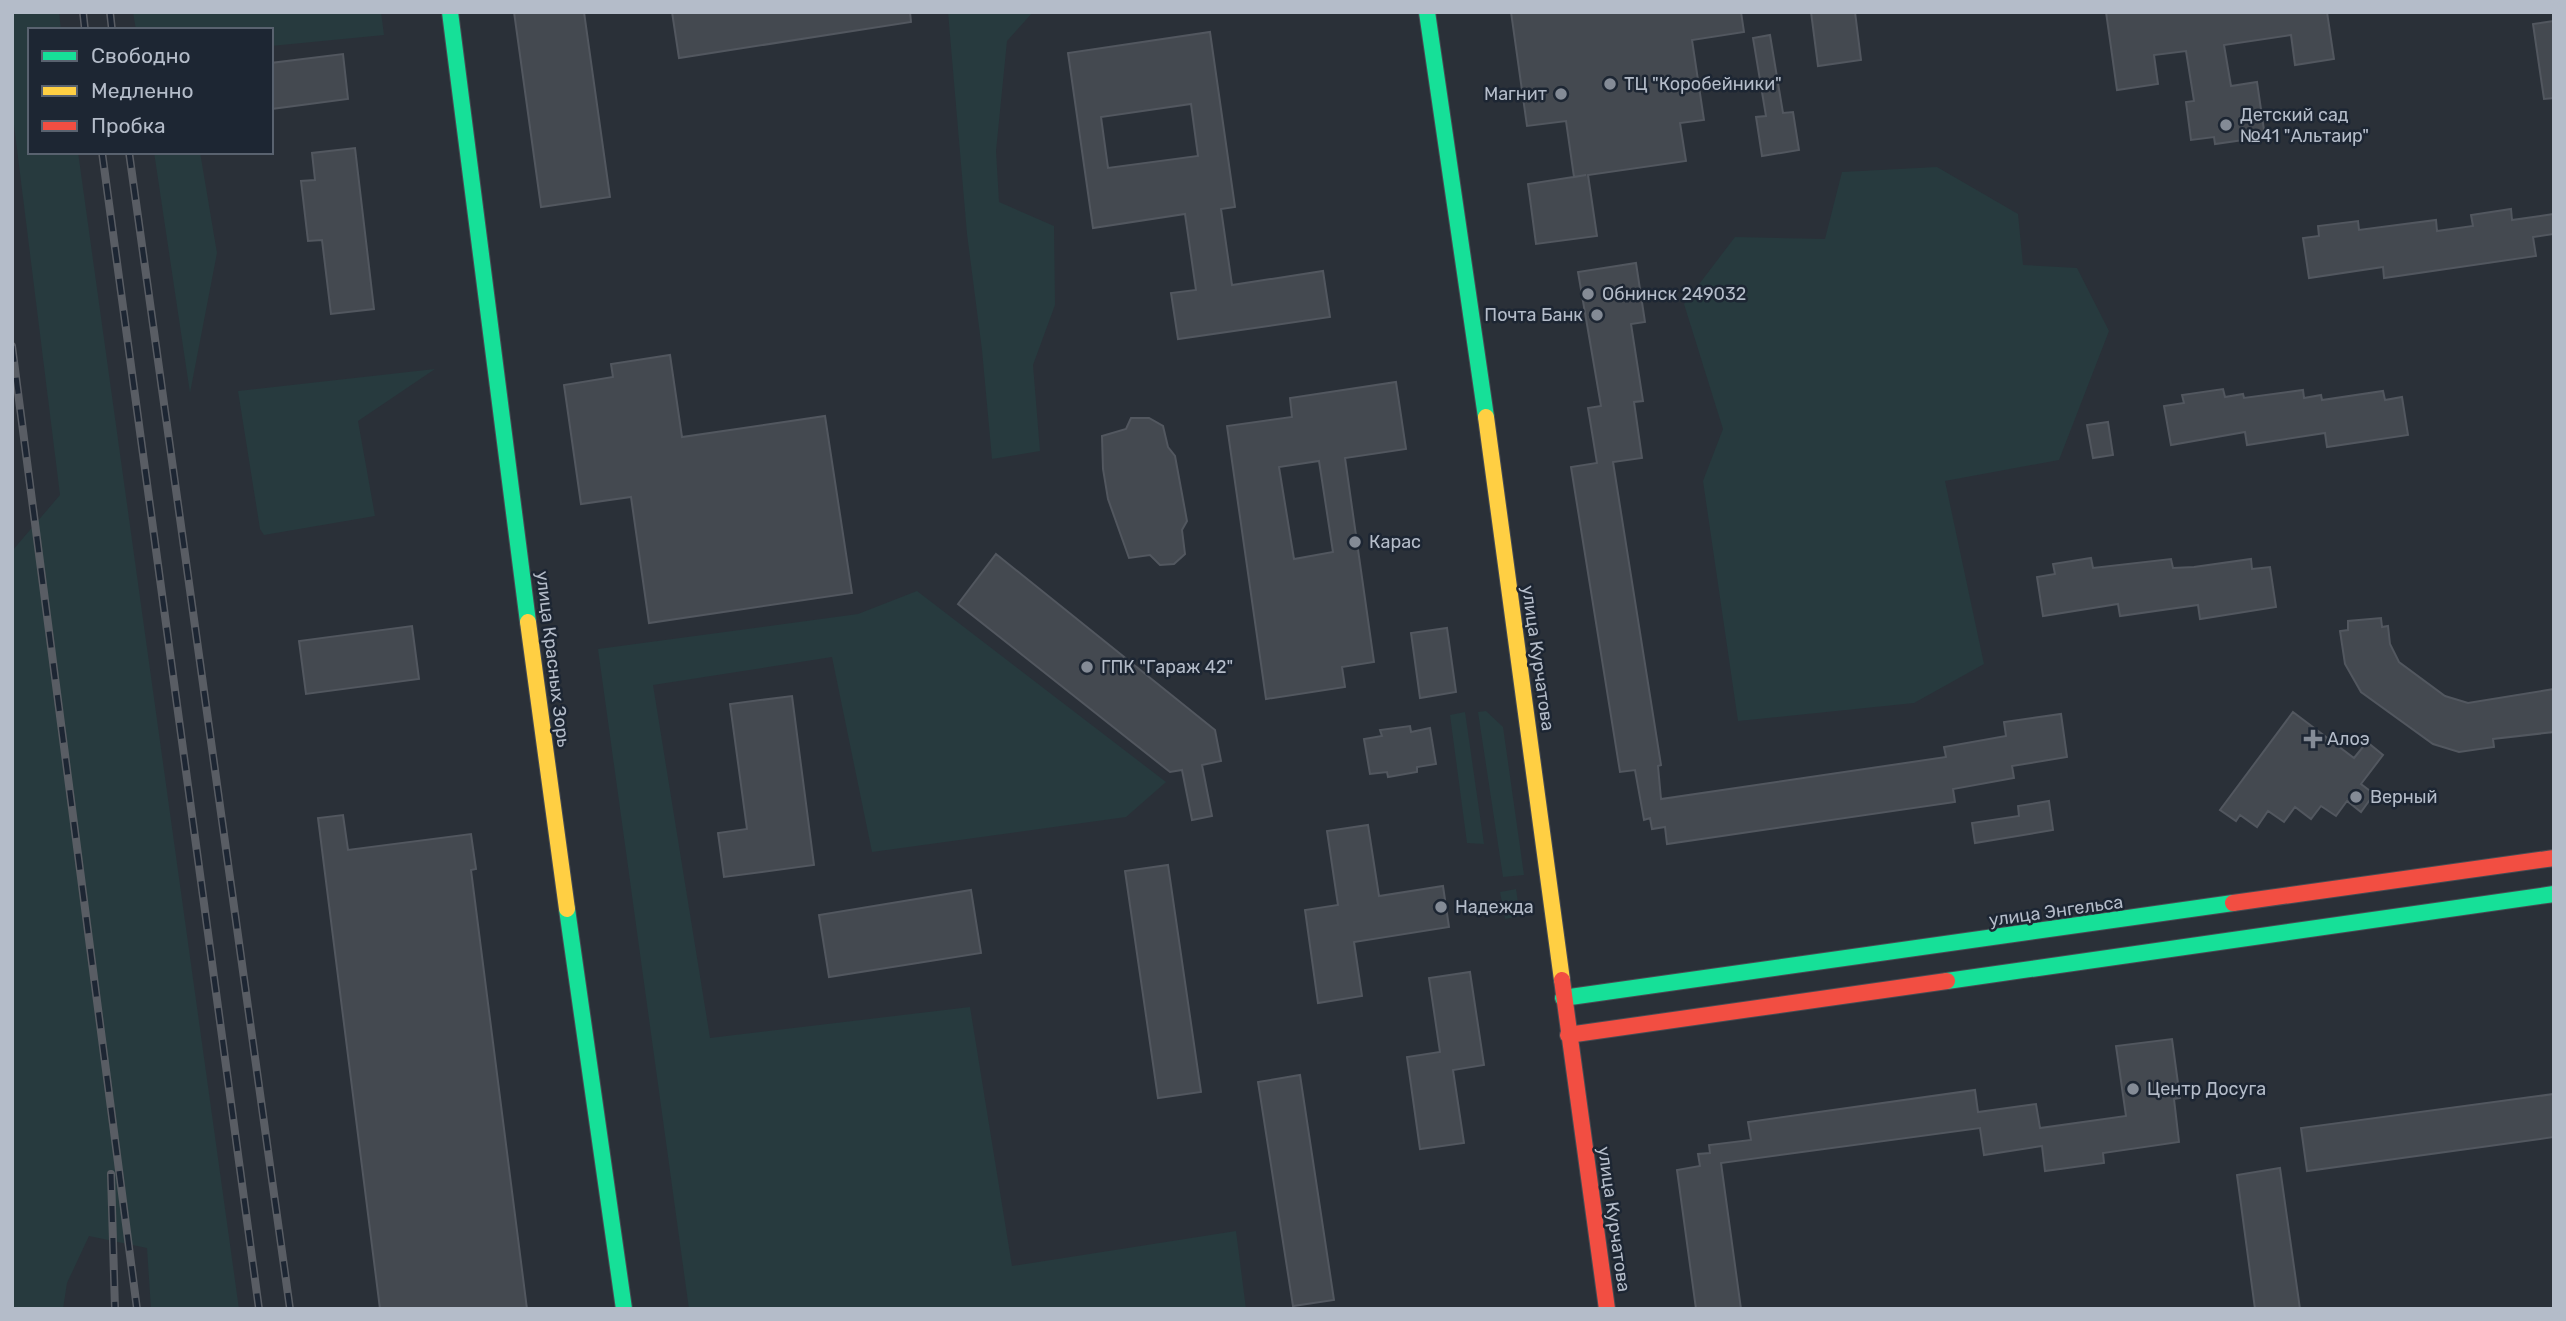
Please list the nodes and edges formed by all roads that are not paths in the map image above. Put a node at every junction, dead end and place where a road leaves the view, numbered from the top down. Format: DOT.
graph roads {
  1 [pos="450,12"];
  2 [pos="1427,12"];
  3 [pos="2554,858"];
  4 [pos="2554,894"];
  5 [pos="1563,998"];
  6 [pos="1568,1035"];
  7 [pos="624,1309"];
  8 [pos="1607,1309"];
  1 -- 7 [label="main road, улица Красных Зорь"];
  2 -- 5 [label="main road, улица Курчатова"];
  3 -- 5 [label="main road, улица Энгельса"];
  4 -- 6 [label="main road"];
  5 -- 6 [label="main road, улица Курчатова"];
  6 -- 8 [label="main road, улица Курчатова"];
}
